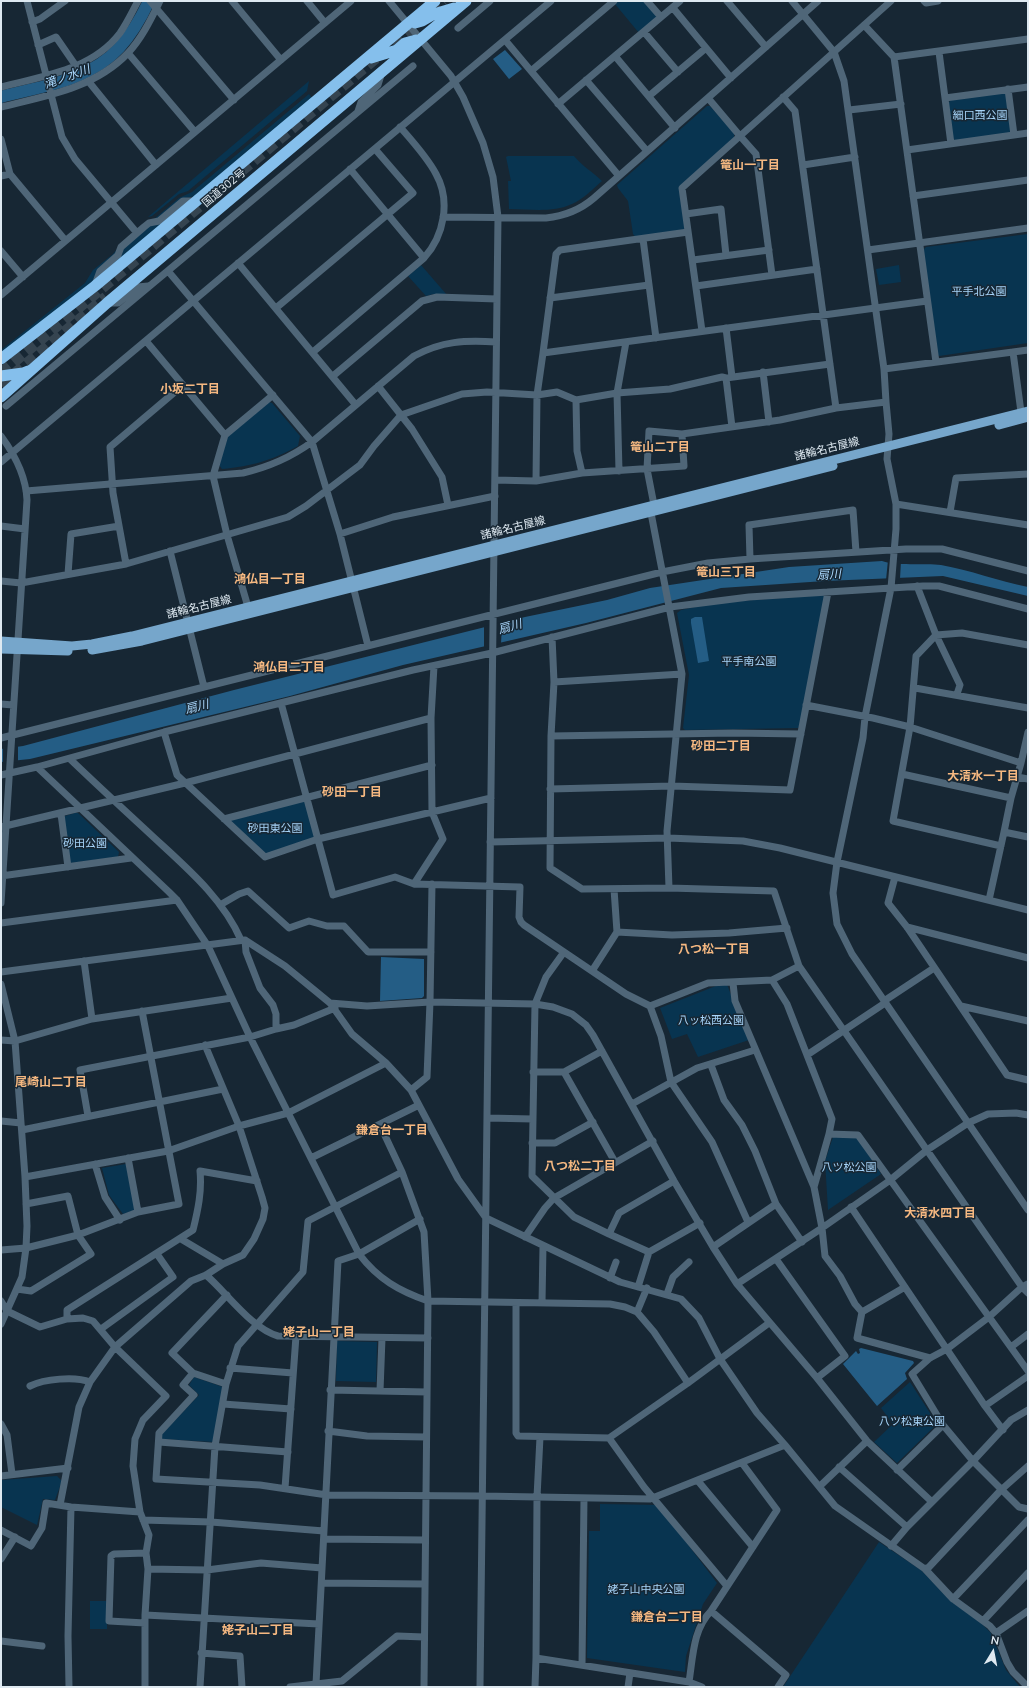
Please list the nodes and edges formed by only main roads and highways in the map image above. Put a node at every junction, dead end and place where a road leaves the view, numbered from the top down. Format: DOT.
graph roads {
  1 [pos="435,1"];
  2 [pos="463,4"];
  3 [pos="408,24"];
  4 [pos="420,40"];
  5 [pos="360,64"];
  6 [pos="1,359"];
  7 [pos="34,368"];
  8 [pos="1,376"];
  9 [pos="3,402"];
  10 [pos="1026,414"];
  11 [pos="353,584"];
  12 [pos="189,625"];
  13 [pos="1,641"];
  14 [pos="17,646"];
  15 [pos="1,649"];
  1 -- 3 [label="highway, 国道302号"];
  2 -- 3 [label="highway"];
  2 -- 4 [label="highway, 国道302号"];
  3 -- 5 [label="highway, 国道302号"];
  4 -- 5 [label="highway"];
  4 -- 7 [label="highway, 国道302号"];
  5 -- 6 [label="highway, 国道302号"];
  7 -- 8 [label="highway"];
  7 -- 9 [label="highway, 国道302号"];
  10 -- 11 [label="main road, 諸輪名古屋線"];
  11 -- 12 [label="main road, 諸輪名古屋線"];
  11 -- 12 [label="main road, 諸輪名古屋線"];
  12 -- 14 [label="main road, 諸輪名古屋線"];
  13 -- 14 [label="main road, 諸輪名古屋線"];
  14 -- 15 [label="main road, 諸輪名古屋線"];
}
